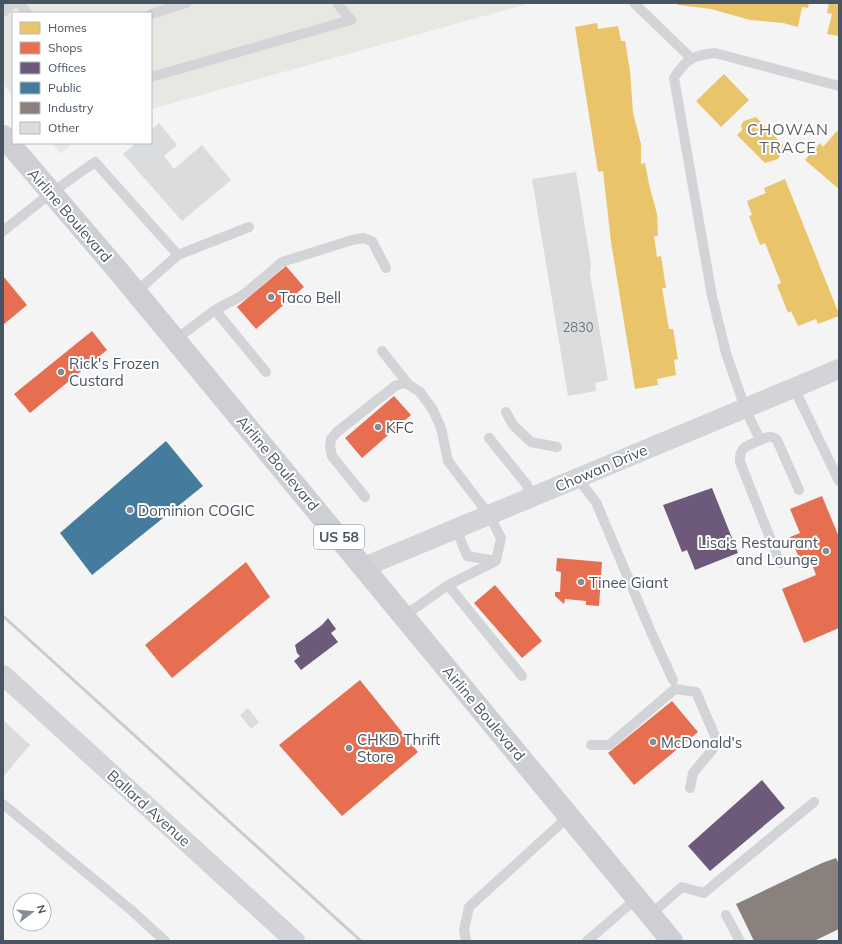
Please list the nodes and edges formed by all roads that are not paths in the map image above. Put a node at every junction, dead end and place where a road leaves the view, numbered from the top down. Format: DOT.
graph roads {
  1 [pos="13,3"];
  2 [pos="19,3"];
  3 [pos="186,3"];
  4 [pos="337,3"];
  5 [pos="634,3"];
  6 [pos="3,12"];
  7 [pos="26,12"];
  8 [pos="152,14"];
  9 [pos="691,58"];
  10 [pos="152,77"];
  11 [pos="839,86"];
  12 [pos="15,144"];
  13 [pos="51,193"];
  14 [pos="249,227"];
  15 [pos="3,231"];
  16 [pos="178,255"];
  17 [pos="386,268"];
  18 [pos="136,292"];
  19 [pos="215,310"];
  20 [pos="175,340"];
  21 [pos="382,351"];
  22 [pos="839,369"];
  23 [pos="266,372"];
  24 [pos="409,385"];
  25 [pos="794,388"];
  26 [pos="745,408"];
  27 [pos="506,412"];
  28 [pos="489,438"];
  29 [pos="760,440"];
  30 [pos="557,447"];
  31 [pos="577,478"];
  32 [pos="839,481"];
  33 [pos="799,490"];
  34 [pos="365,497"];
  35 [pos="530,498"];
  36 [pos="489,515"];
  37 [pos="456,528"];
  38 [pos="496,561"];
  39 [pos="780,563"];
  40 [pos="364,567"];
  41 [pos="448,585"];
  42 [pos="404,616"];
  43 [pos="3,675"];
  44 [pos="522,676"];
  45 [pos="673,680"];
  46 [pos="591,745"];
  47 [pos="690,788"];
  48 [pos="814,802"];
  49 [pos="3,804"];
  50 [pos="569,816"];
  51 [pos="637,898"];
  52 [pos="650,915"];
  53 [pos="726,915"];
  54 [pos="160,939"];
  55 [pos="295,941"];
  56 [pos="466,941"];
  57 [pos="587,941"];
  58 [pos="672,941"];
  59 [pos="740,941"];
  1 -- 6 [label="lane"];
  2 -- 7 [label="lane"];
  3 -- 8 [label="lane"];
  4 -- 10 [label="lane"];
  5 -- 9 [label="lane"];
  9 -- 11 [label="lane"];
  9 -- 26 [label="lane"];
  12 -- 13 [label="main road, Airline Boulevard / US 58"];
  13 -- 15 [label="lane"];
  13 -- 16 [label="lane"];
  13 -- 18 [label="main road, Airline Boulevard / US 58"];
  14 -- 16 [label="lane"];
  16 -- 18 [label="lane"];
  17 -- 19 [label="lane"];
  18 -- 20 [label="main road, Airline Boulevard / US 58"];
  19 -- 20 [label="lane"];
  19 -- 23 [label="lane"];
  20 -- 40 [label="main road, Airline Boulevard / US 58"];
  21 -- 24 [label="lane"];
  22 -- 25 [label="street, Chowan Drive"];
  24 -- 34 [label="lane"];
  24 -- 36 [label="lane"];
  25 -- 26 [label="street, Chowan Drive"];
  25 -- 32 [label="lane"];
  26 -- 29 [label="lane"];
  26 -- 31 [label="street, Chowan Drive"];
  27 -- 30 [label="lane"];
  28 -- 35 [label="lane"];
  29 -- 33 [label="lane"];
  29 -- 39 [label="lane"];
  31 -- 35 [label="street, Chowan Drive"];
  31 -- 45 [label="lane"];
  35 -- 36 [label="street, Chowan Drive"];
  36 -- 37 [label="street, Chowan Drive"];
  36 -- 38 [label="lane"];
  37 -- 38 [label="lane"];
  37 -- 40 [label="street, Chowan Drive"];
  38 -- 41 [label="lane"];
  40 -- 42 [label="main road, Airline Boulevard / US 58"];
  41 -- 42 [label="lane"];
  41 -- 44 [label="lane"];
  42 -- 50 [label="main road, Airline Boulevard / US 58"];
  43 -- 55 [label="street, Ballard Avenue"];
  46 -- 47 [label="lane"];
  48 -- 52 [label="lane"];
  49 -- 54 [label="lane"];
  50 -- 51 [label="main road, Airline Boulevard / US 58"];
  50 -- 56 [label="lane"];
  51 -- 52 [label="main road, Airline Boulevard / US 58"];
  51 -- 57 [label="lane"];
  52 -- 58 [label="main road, Airline Boulevard / US 58"];
  53 -- 59 [label="lane"];
}
